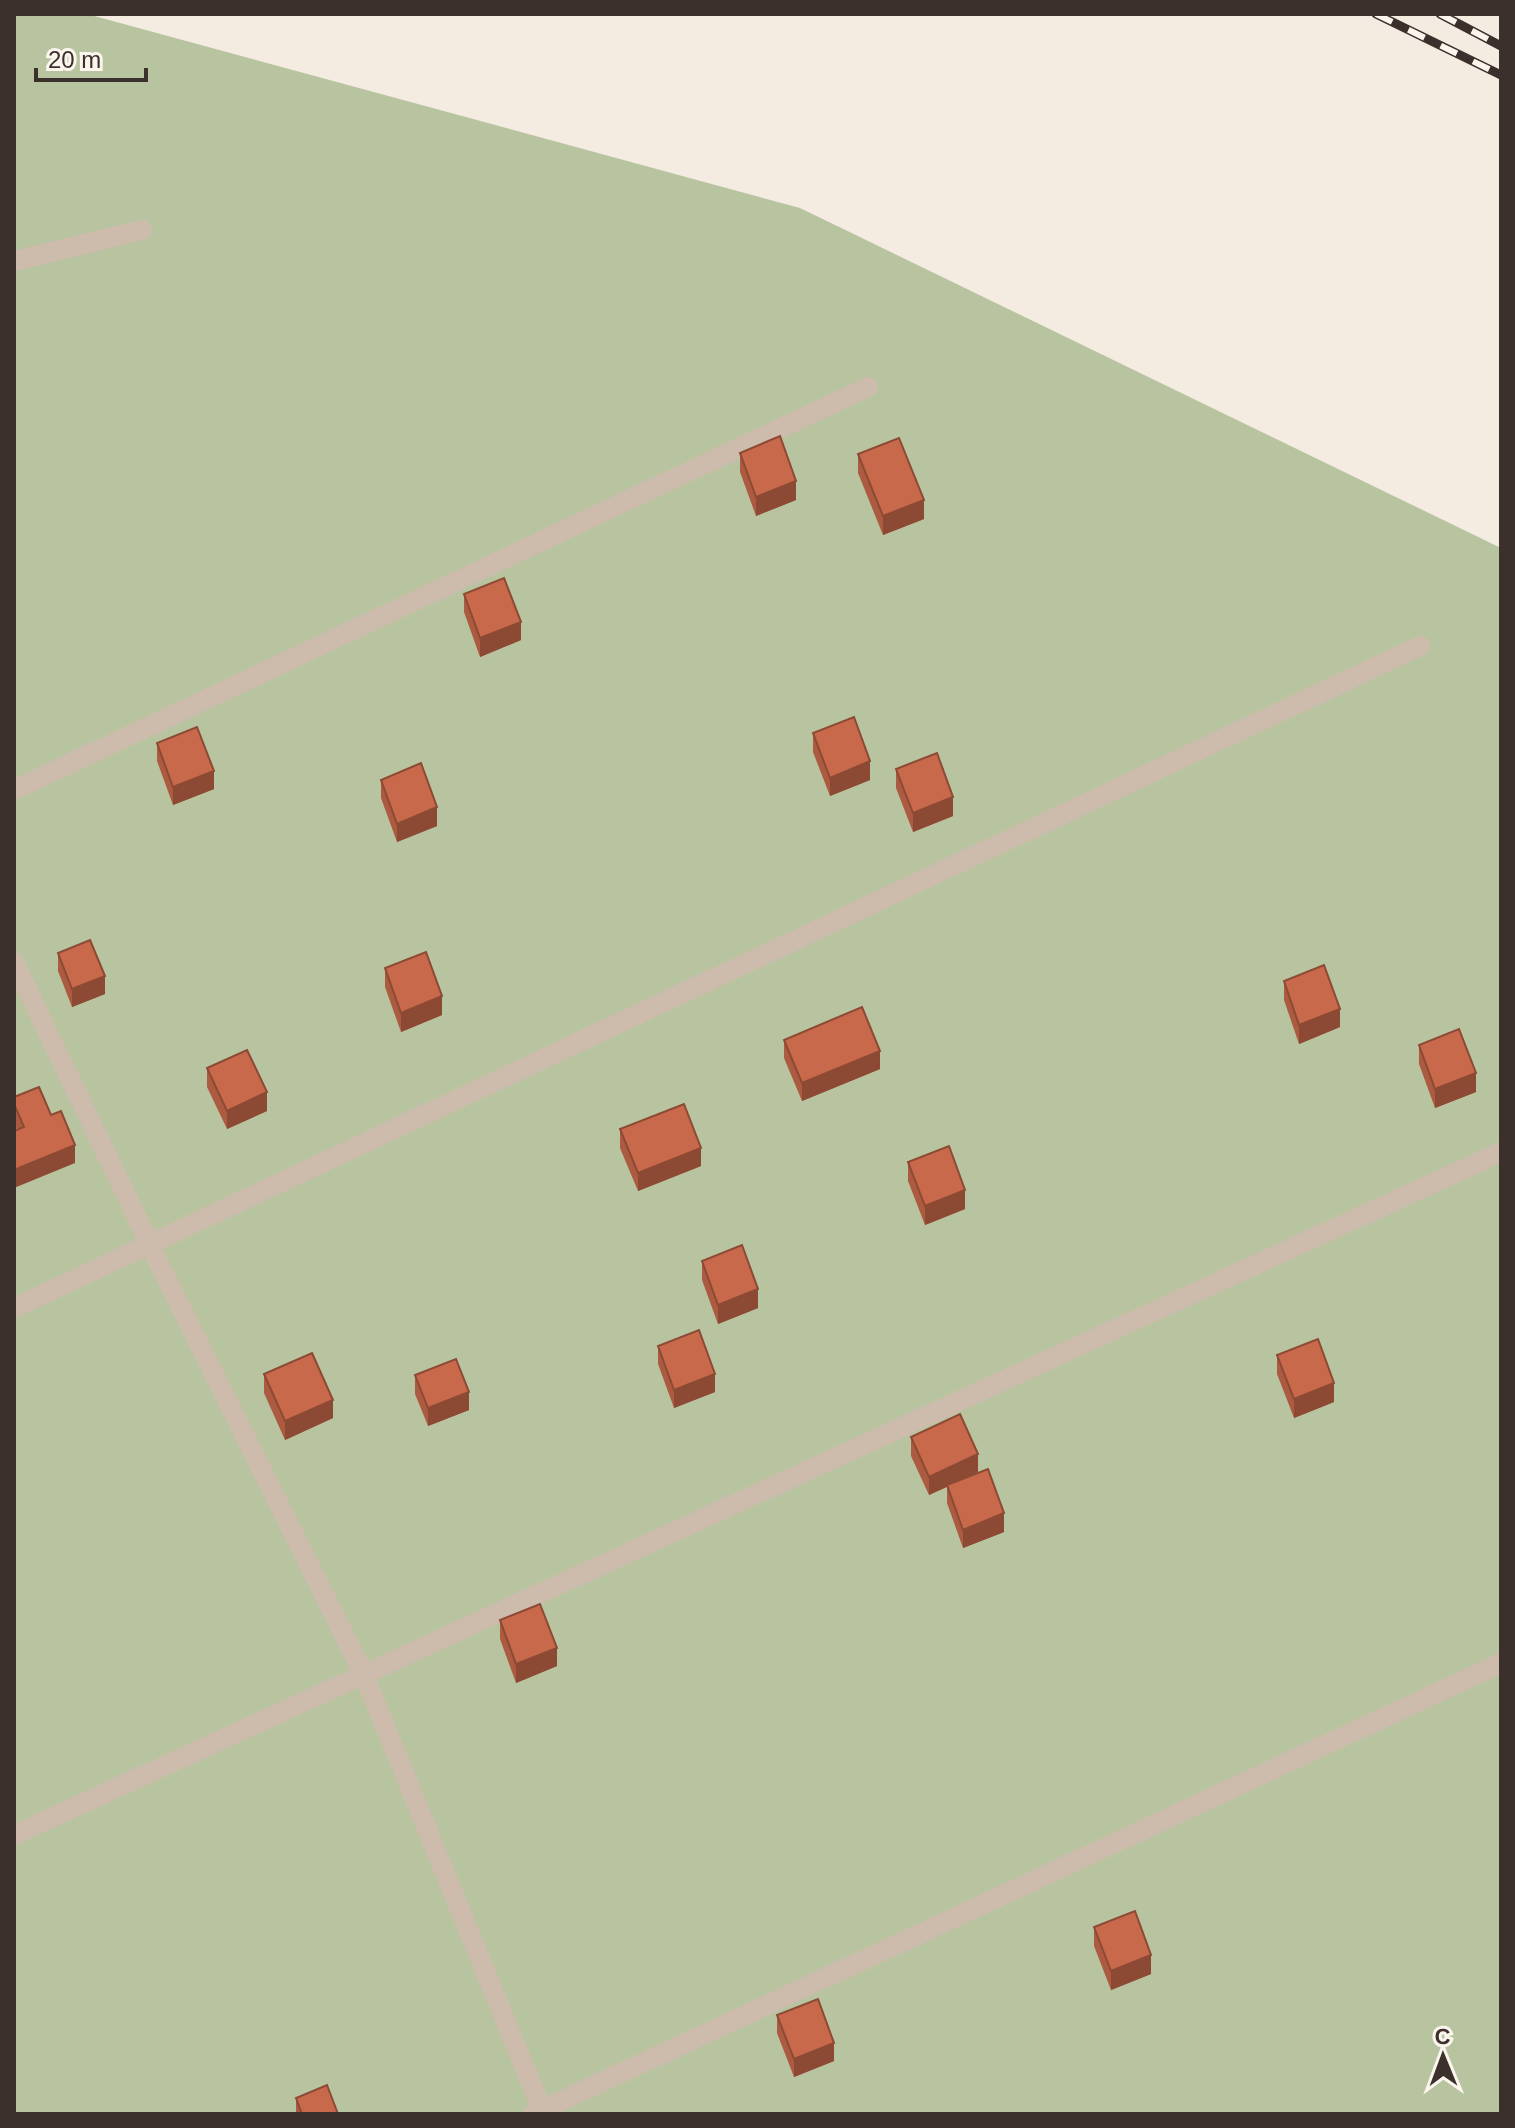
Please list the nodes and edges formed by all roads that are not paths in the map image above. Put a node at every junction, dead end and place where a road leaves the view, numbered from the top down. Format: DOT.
graph roads {
  1 [pos="142,230"];
  2 [pos="14,261"];
  3 [pos="868,387"];
  4 [pos="1420,646"];
  5 [pos="14,790"];
  6 [pos="14,962"];
  7 [pos="1501,1152"];
  8 [pos="150,1245"];
  9 [pos="14,1308"];
  10 [pos="1501,1663"];
  11 [pos="364,1675"];
  12 [pos="14,1835"];
  13 [pos="538,2112"];
  1 -- 2 [label="lane"];
  3 -- 5 [label="lane"];
  4 -- 8 [label="lane"];
  6 -- 8 [label="lane"];
  7 -- 11 [label="lane"];
  8 -- 9 [label="lane"];
  8 -- 11 [label="lane"];
  10 -- 13 [label="lane"];
  11 -- 12 [label="lane"];
  11 -- 13 [label="lane"];
}
